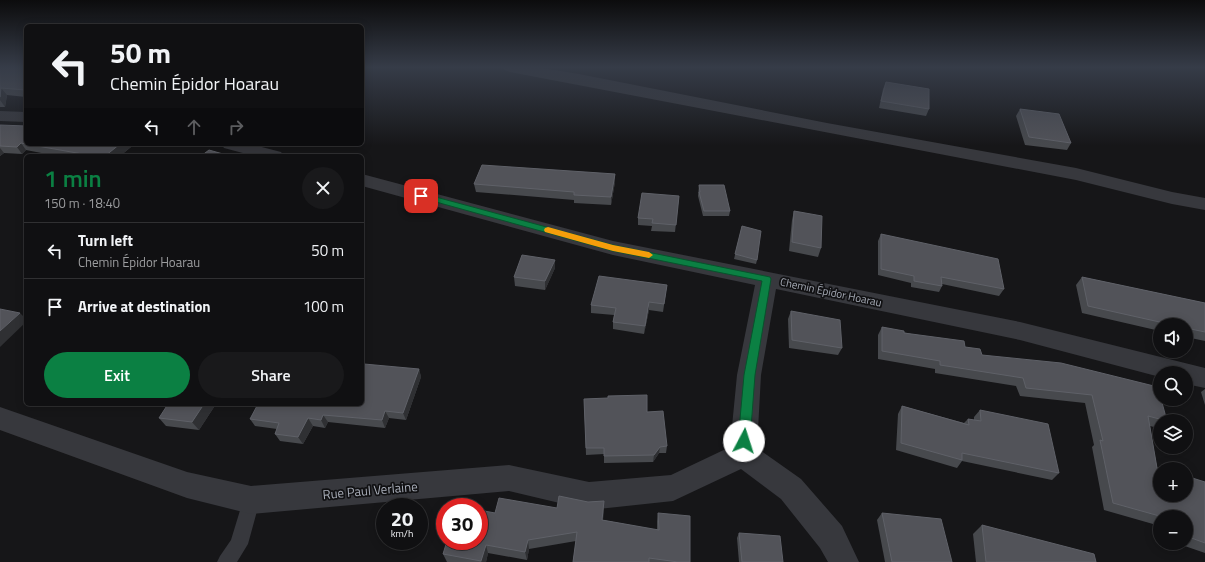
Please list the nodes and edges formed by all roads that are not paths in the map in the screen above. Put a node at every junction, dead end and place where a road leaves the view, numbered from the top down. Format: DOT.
graph roads {
  1 [pos="655,93"];
  2 [pos="0,116"];
  3 [pos="24,117"];
  4 [pos="238,146"];
  5 [pos="268,154"];
  6 [pos="364,181"];
  7 [pos="1205,204"];
  8 [pos="767,279"];
  9 [pos="1158,366"];
  10 [pos="1193,375"];
  11 [pos="1205,378"];
  12 [pos="0,418"];
  13 [pos="743,454"];
  14 [pos="251,500"];
  15 [pos="226,562"];
  16 [pos="844,562"];
  1 -- 7 [label="street"];
  2 -- 3 [label="street"];
  4 -- 5 [label="street"];
  6 -- 8 [label="street, Chemin Épidor Hoarau"];
  8 -- 9 [label="street, Chemin Épidor Hoarau"];
  8 -- 13 [label="street"];
  10 -- 11 [label="street, Chemin Épidor Hoarau"];
  12 -- 14 [label="street, Rue Paul Verlaine"];
  13 -- 14 [label="street, Rue Paul Verlaine"];
  13 -- 16 [label="street"];
  14 -- 15 [label="lane"];
}
